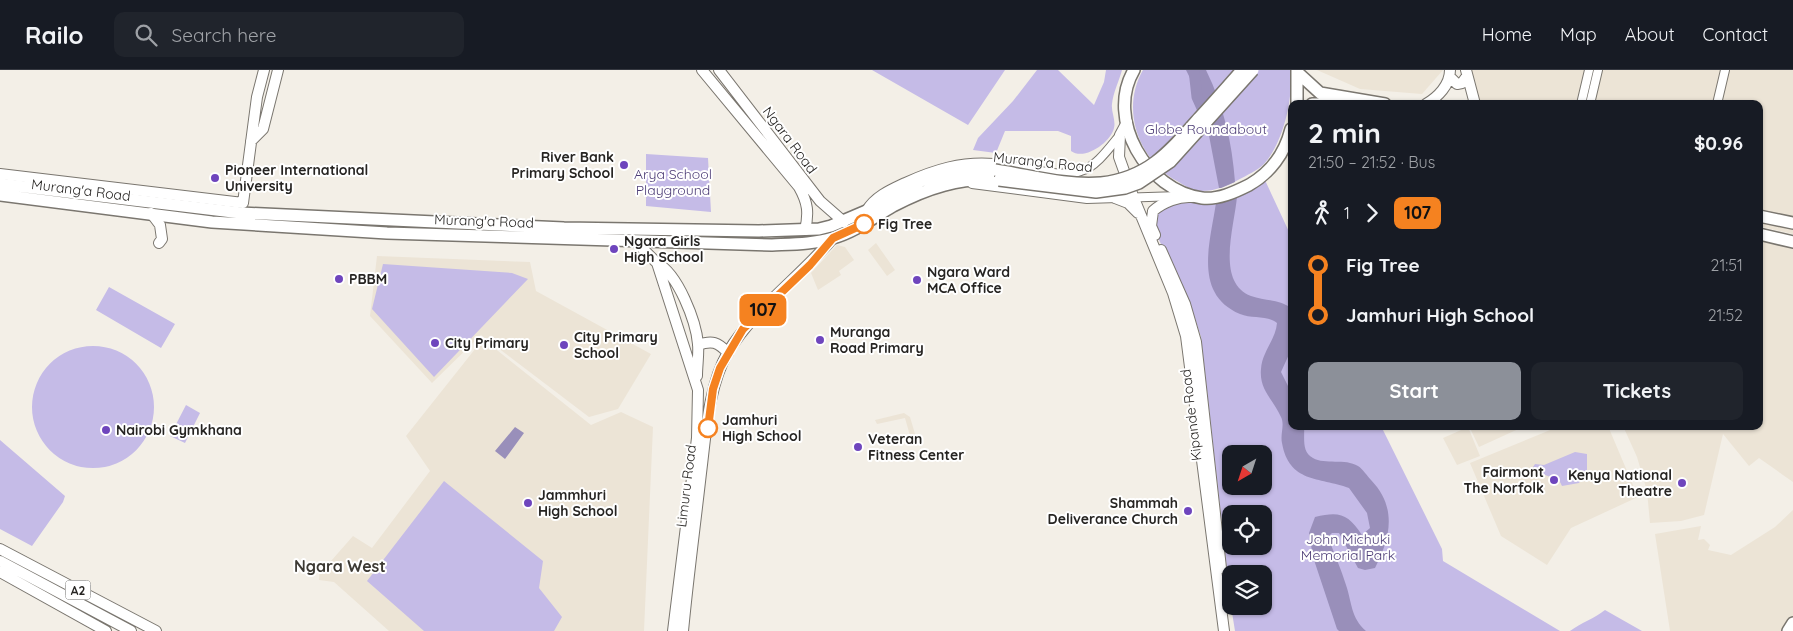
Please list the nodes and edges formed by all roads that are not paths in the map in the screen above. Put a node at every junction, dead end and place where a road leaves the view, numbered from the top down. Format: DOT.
graph roads {
  1 [pos="264,70"];
  2 [pos="278,70"];
  3 [pos="702,70"];
  4 [pos="719,70"];
  5 [pos="1134,70"];
  6 [pos="1242,70"];
  7 [pos="1254,70"];
  8 [pos="1589,70"];
  9 [pos="1598,70"];
  10 [pos="1726,70"];
  11 [pos="1297,71"];
  12 [pos="1466,73"];
  13 [pos="1450,74"];
  14 [pos="1297,100"];
  15 [pos="1361,100"];
  16 [pos="1431,100"];
  17 [pos="1474,100"];
  18 [pos="1582,100"];
  19 [pos="1591,100"];
  20 [pos="1718,100"];
  21 [pos="1127,122"];
  22 [pos="1120,135"];
  23 [pos="1288,139"];
  24 [pos="251,141"];
  25 [pos="0,174"];
  26 [pos="997,175"];
  27 [pos="955,182"];
  28 [pos="0,184"];
  29 [pos="0,195"];
  30 [pos="1133,196"];
  31 [pos="1191,196"];
  32 [pos="1115,198"];
  33 [pos="865,212"];
  34 [pos="151,213"];
  35 [pos="1140,215"];
  36 [pos="1763,217"];
  37 [pos="844,222"];
  38 [pos="1793,223"];
  39 [pos="805,230"];
  40 [pos="1763,235"];
  41 [pos="833,238"];
  42 [pos="635,241"];
  43 [pos="1793,242"];
  44 [pos="159,243"];
  45 [pos="657,262"];
  46 [pos="698,345"];
  47 [pos="728,352"];
  48 [pos="696,382"];
  49 [pos="0,549"];
  50 [pos="0,561"];
  51 [pos="0,572"];
  52 [pos="1793,623"];
  53 [pos="106,631"];
  54 [pos="131,631"];
  55 [pos="156,631"];
  56 [pos="673,631"];
  57 [pos="683,631"];
  58 [pos="1224,631"];
  59 [pos="1230,631"];
  60 [pos="1788,631"];
  1 -- 24 [label="main road"];
  2 -- 24 [label="main road"];
  3 -- 39 [label="main road, Ngara Road"];
  4 -- 37 [label="main road, Ngara Road"];
  5 -- 21 [label="highway"];
  6 -- 26 [label="highway, Murang'a Road, bridge"];
  7 -- 26 [label="highway, Murang'a Road, bridge"];
  8 -- 18 [label="street"];
  9 -- 19 [label="street"];
  10 -- 20 [label="street"];
  11 -- 14 [label="highway"];
  11 -- 15 [label="highway"];
  12 -- 13 [label="main road"];
  12 -- 17 [label="main road"];
  13 -- 16 [label="main road"];
  21 -- 22 [label="main road, Kipande Road"];
  21 -- 31 [label="highway"];
  22 -- 30 [label="main road, Kipande Road"];
  22 -- 33 [label="street, Murang'a Road"];
  23 -- 31 [label="highway"];
  24 -- 25 [label="main road, Murang'a Road"];
  26 -- 27 [label="highway, Murang'a Road"];
  26 -- 33 [label="highway, Murang'a Road"];
  27 -- 32 [label="street, Murang'a Road"];
  27 -- 41 [label="highway, Murang'a Road"];
  28 -- 39 [label="highway, Murang'a Road"];
  29 -- 34 [label="highway, Murang'a Road"];
  30 -- 31 [label="street, Murang'a Road"];
  30 -- 32 [label="street, Murang'a Road"];
  30 -- 35 [label="main road, Kipande Road"];
  31 -- 59 [label="main road, Kipande Road"];
  32 -- 35 [label="main road, Kipande Road"];
  33 -- 37 [label="highway, Murang'a Road"];
  34 -- 42 [label="highway, Murang'a Road"];
  34 -- 44 [label="main road"];
  35 -- 58 [label="main road, Kipande Road"];
  36 -- 38 [label="highway"];
  37 -- 39 [label="highway, Murang'a Road"];
  40 -- 43 [label="highway"];
  41 -- 42 [label="highway, Murang'a Road"];
  41 -- 47 [label="main road, Limuru Road"];
  42 -- 45 [label="main road, Limuru Road"];
  45 -- 46 [label="main road"];
  45 -- 48 [label="main road, Limuru Road"];
  46 -- 47 [label="main road"];
  46 -- 48 [label="main road"];
  47 -- 57 [label="main road, Limuru Road"];
  48 -- 56 [label="main road, Limuru Road"];
  49 -- 55 [label="main road, A2"];
  50 -- 54 [label="main road, A2"];
  51 -- 53 [label="main road"];
  52 -- 60 [label="highway"];
}
